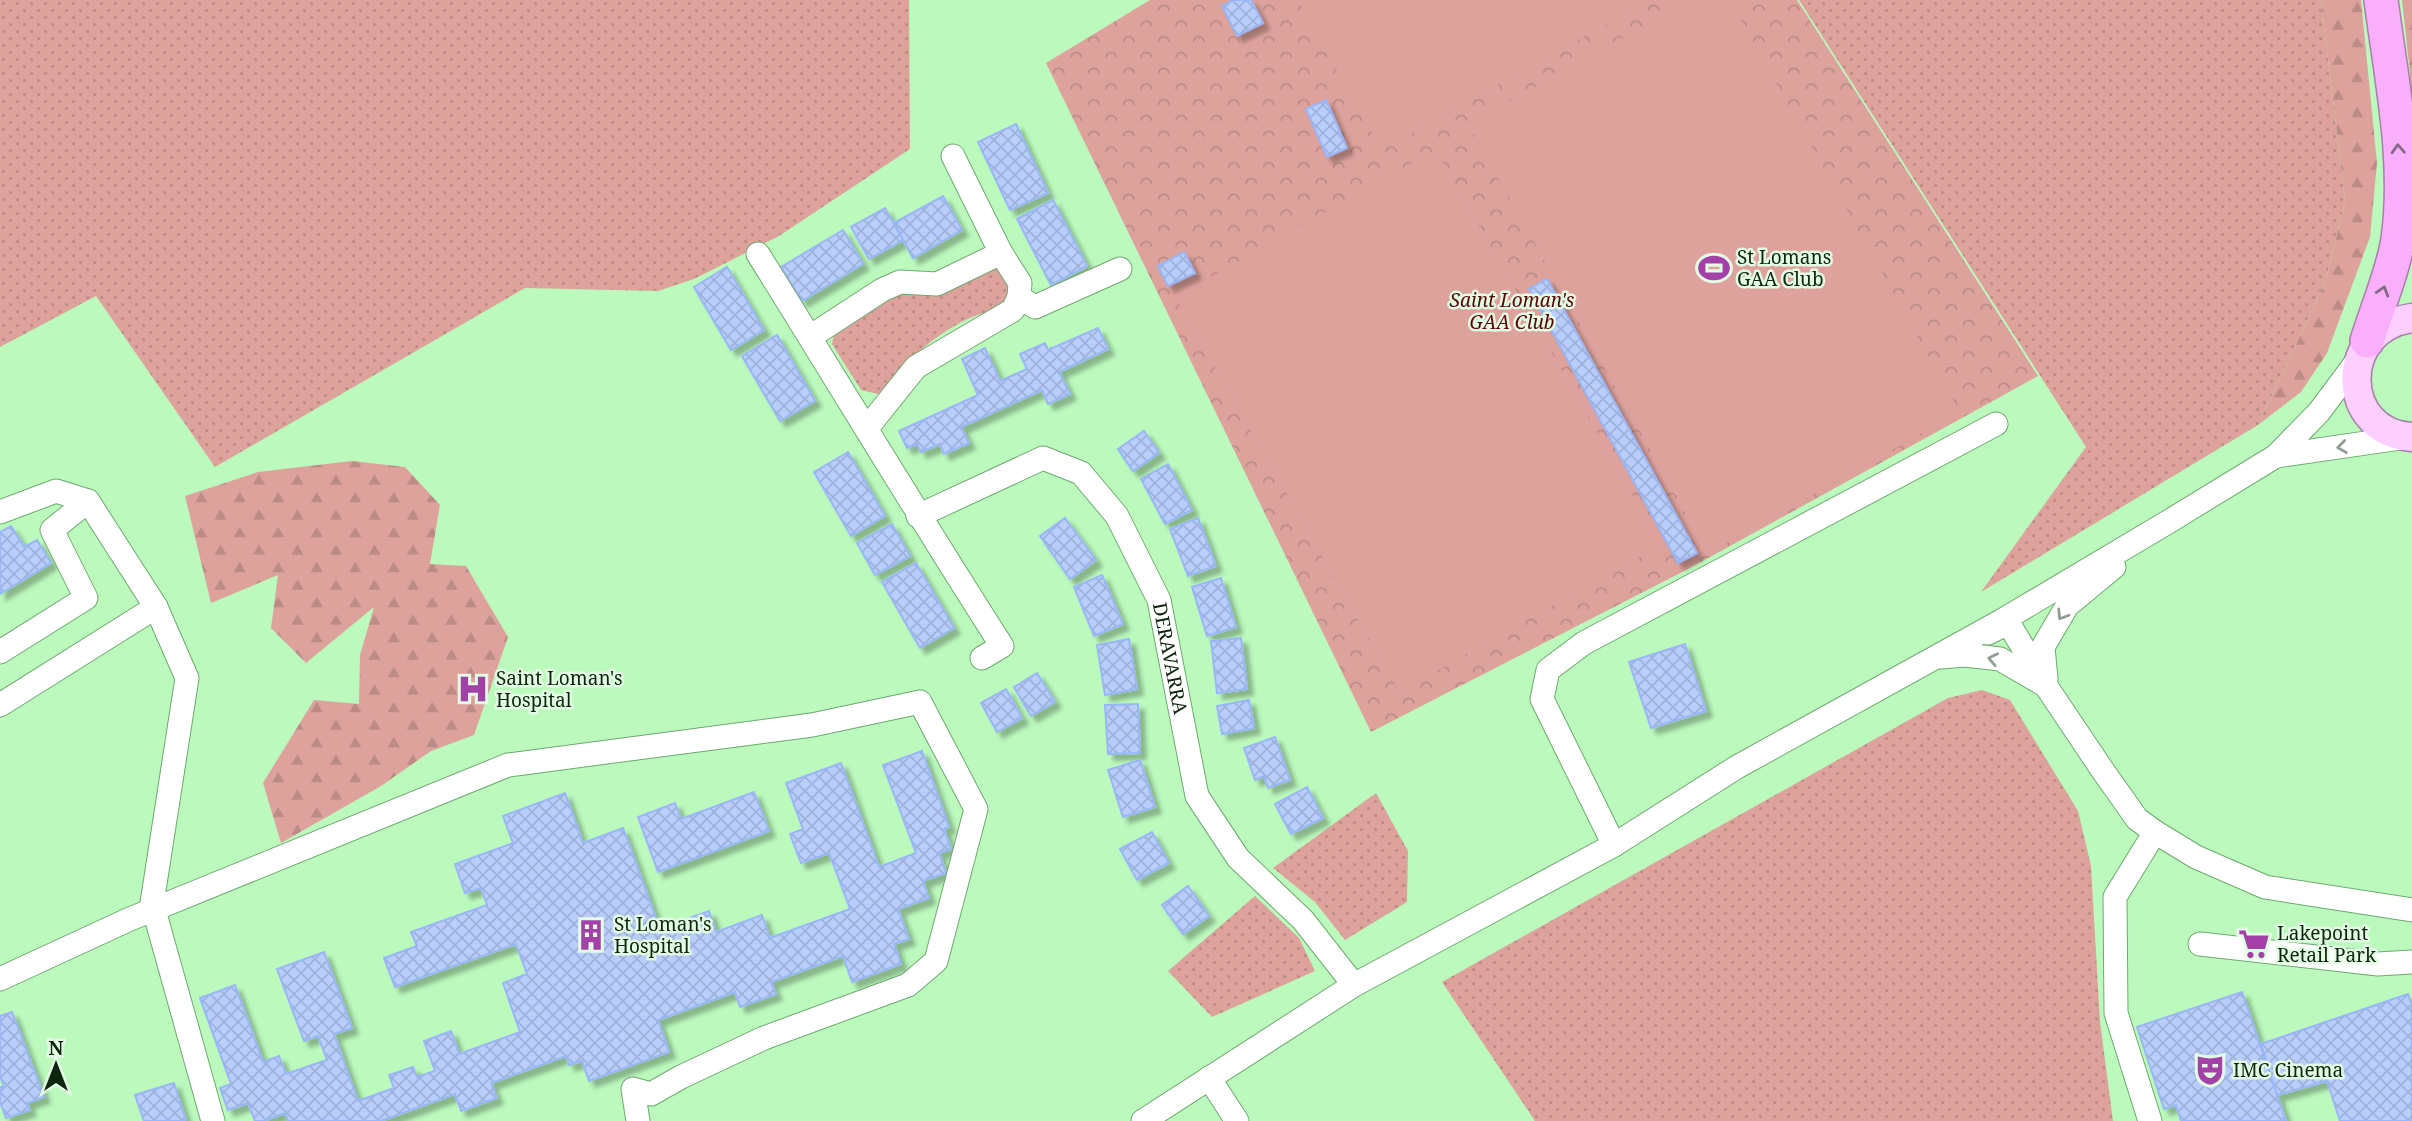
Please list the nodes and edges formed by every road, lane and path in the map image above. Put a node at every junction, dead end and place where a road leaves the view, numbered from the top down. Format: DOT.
graph roads {
  1 [pos="2381,0"];
  2 [pos="953,156"];
  3 [pos="1000,253"];
  4 [pos="758,254"];
  5 [pos="1119,269"];
  6 [pos="1019,297"];
  7 [pos="2412,318"];
  8 [pos="810,337"];
  9 [pos="2362,351"];
  10 [pos="1996,424"];
  11 [pos="867,428"];
  12 [pos="2410,437"];
  13 [pos="2276,456"];
  14 [pos="88,501"];
  15 [pos="0,512"];
  16 [pos="918,516"];
  17 [pos="2168,522"];
  18 [pos="156,607"];
  19 [pos="1959,644"];
  20 [pos="0,652"];
  21 [pos="1935,658"];
  22 [pos="982,659"];
  23 [pos="2046,686"];
  24 [pos="0,705"];
  25 [pos="2155,832"];
  26 [pos="1614,845"];
  27 [pos="153,909"];
  28 [pos="2412,910"];
  29 [pos="2200,944"];
  30 [pos="2412,962"];
  31 [pos="0,979"];
  32 [pos="1354,985"];
  33 [pos="1209,1078"];
  34 [pos="214,1121"];
  35 [pos="638,1121"];
  36 [pos="1143,1121"];
  37 [pos="1237,1121"];
  38 [pos="2150,1121"];
  9 -- 1 [label="highway, one-way"];
  2 -- 3 [label="street"];
  3 -- 6 [label="street"];
  3 -- 8 [label="street"];
  4 -- 8 [label="street"];
  5 -- 6 [label="street"];
  6 -- 11 [label="street"];
  7 -- 9 [label="main road"];
  8 -- 11 [label="street"];
  9 -- 12 [label="main road"];
  9 -- 13 [label="street"];
  10 -- 26 [label="street"];
  11 -- 16 [label="street"];
  12 -- 13 [label="street, one-way"];
  13 -- 17 [label="street"];
  14 -- 15 [label="street"];
  14 -- 18 [label="street"];
  14 -- 20 [label="street"];
  16 -- 22 [label="street"];
  16 -- 32 [label="street, DERAVARRA"];
  17 -- 19 [label="street"];
  17 -- 23 [label="street, one-way"];
  18 -- 24 [label="street"];
  18 -- 27 [label="street"];
  19 -- 21 [label="street"];
  19 -- 23 [label="street"];
  23 -- 21 [label="street, one-way"];
  21 -- 26 [label="street"];
  23 -- 25 [label="street"];
  25 -- 28 [label="street"];
  25 -- 38 [label="street"];
  26 -- 32 [label="street"];
  27 -- 31 [label="street"];
  27 -- 34 [label="street"];
  27 -- 35 [label="street"];
  29 -- 30 [label="street"];
  32 -- 33 [label="street"];
  33 -- 36 [label="street"];
  33 -- 37 [label="street"];
}
